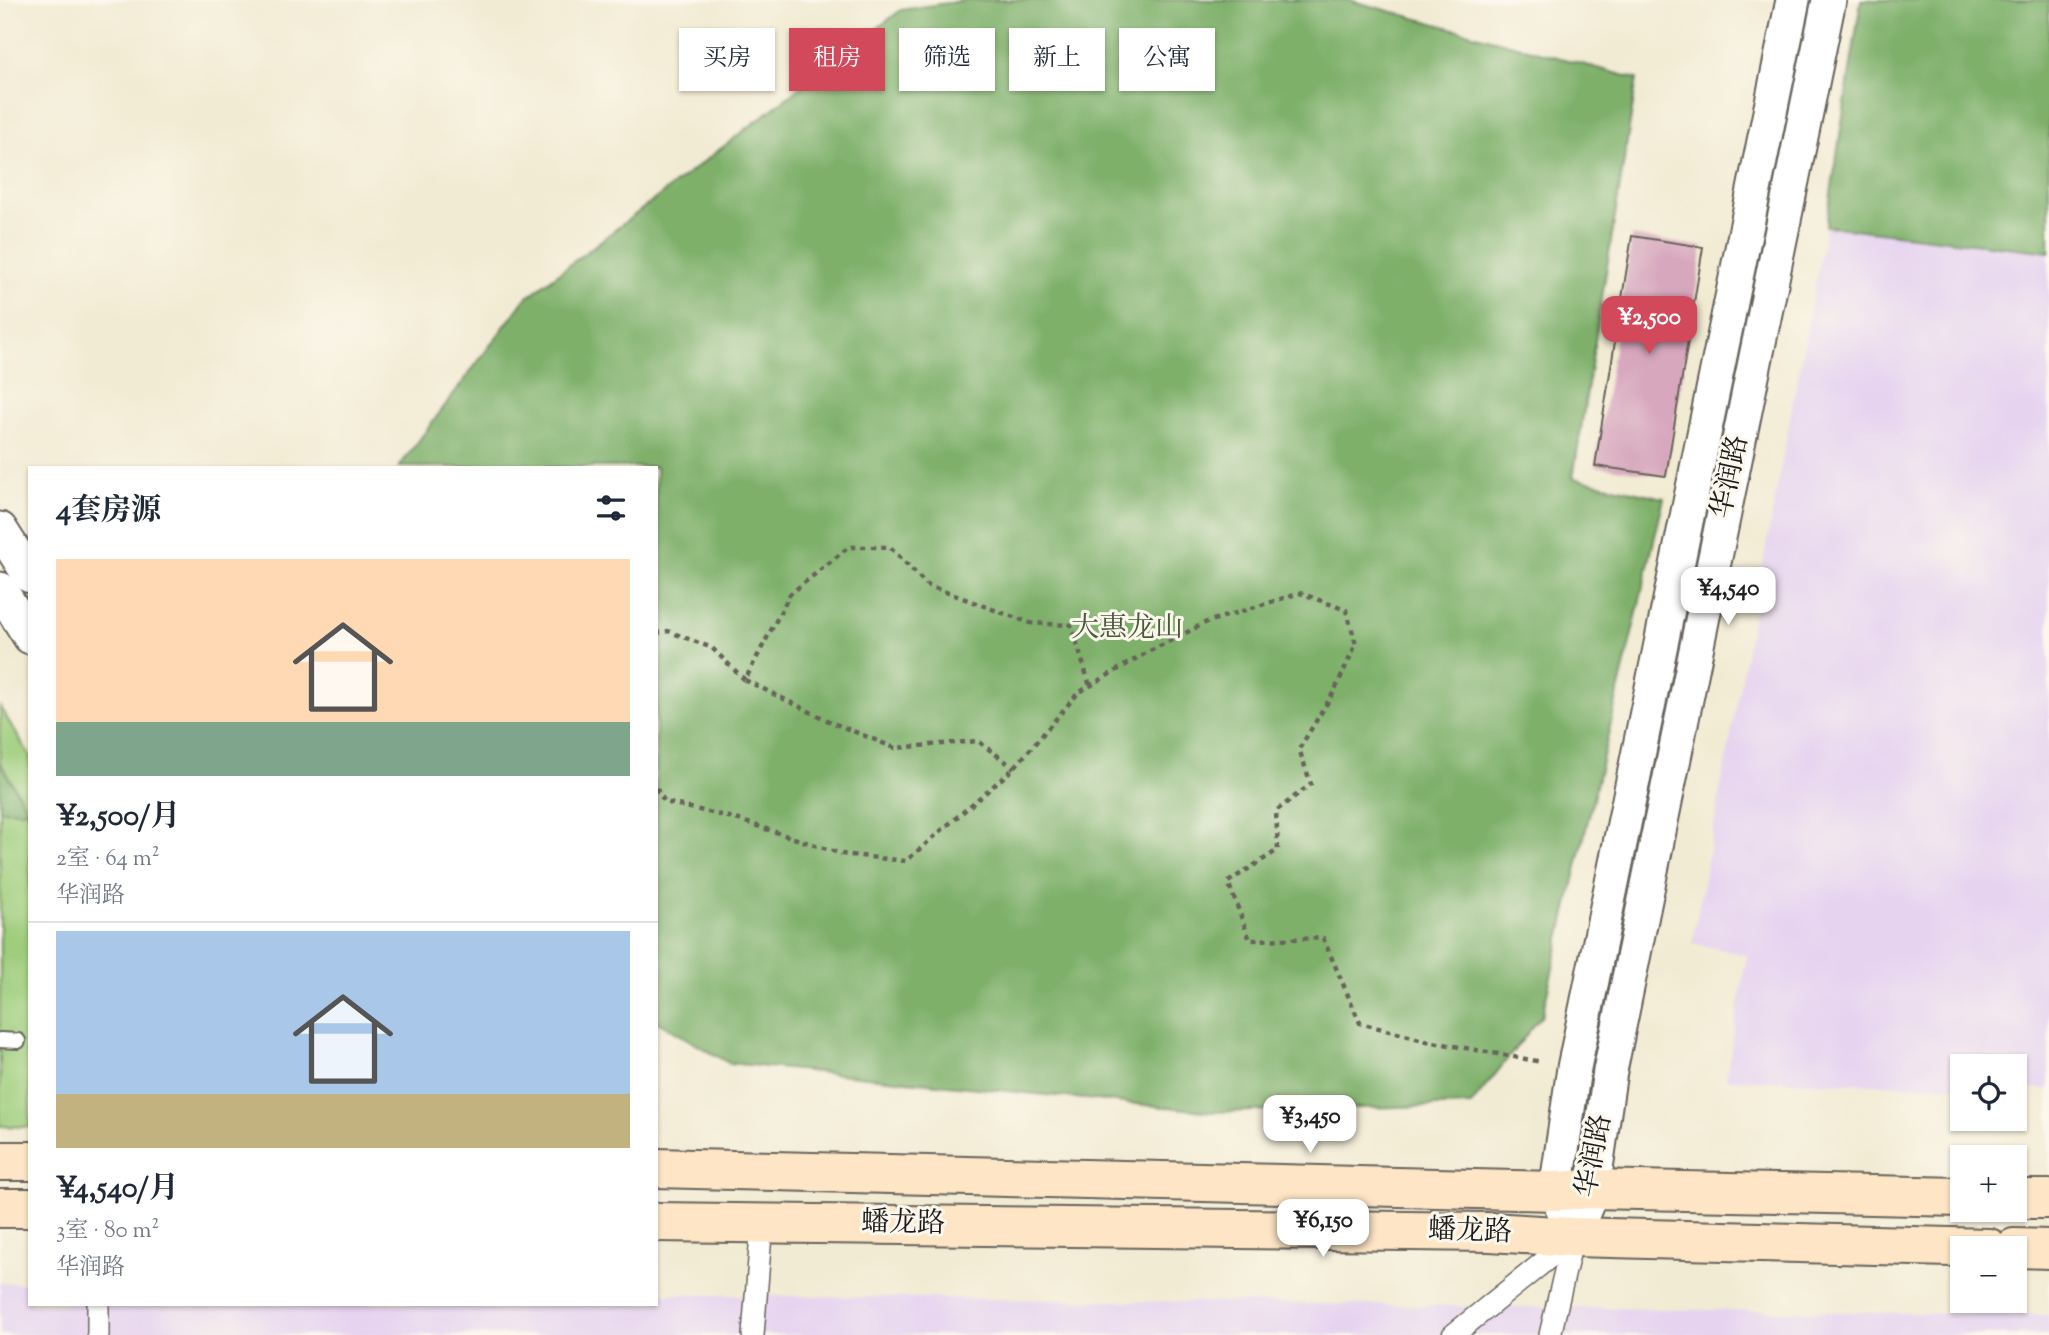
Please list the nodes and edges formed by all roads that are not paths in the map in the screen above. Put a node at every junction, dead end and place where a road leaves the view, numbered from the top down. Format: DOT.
graph roads {
  1 [pos="1793,0"];
  2 [pos="1829,0"];
  3 [pos="0,529"];
  4 [pos="28,573"];
  5 [pos="0,589"];
  6 [pos="28,634"];
  7 [pos="0,1040"];
  8 [pos="18,1041"];
  9 [pos="0,1161"];
  10 [pos="28,1161"];
  11 [pos="658,1168"];
  12 [pos="1574,1190"];
  13 [pos="1950,1197"];
  14 [pos="2027,1199"];
  15 [pos="2049,1199"];
  16 [pos="0,1208"];
  17 [pos="28,1208"];
  18 [pos="658,1222"];
  19 [pos="762,1222"];
  20 [pos="1573,1237"];
  21 [pos="1950,1247"];
  22 [pos="2027,1248"];
  23 [pos="2049,1249"];
  24 [pos="98,1306"];
  25 [pos="98,1335"];
  26 [pos="752,1335"];
  27 [pos="1453,1335"];
  28 [pos="1549,1335"];
  1 -- 12 [label="street, 华润路"];
  2 -- 12 [label="street, 华润路"];
  3 -- 4 [label="street"];
  5 -- 6 [label="street"];
  7 -- 8 [label="lane"];
  9 -- 10 [label="main road"];
  11 -- 12 [label="main road, 蟠龙路"];
  12 -- 13 [label="main road, 蟠龙路"];
  12 -- 20 [label="street, 华润路"];
  14 -- 15 [label="main road"];
  16 -- 17 [label="main road"];
  18 -- 19 [label="main road, 蟠龙路"];
  19 -- 20 [label="main road, 蟠龙路"];
  19 -- 26 [label="street"];
  20 -- 21 [label="main road, 蟠龙路"];
  20 -- 27 [label="street"];
  20 -- 28 [label="street"];
  22 -- 23 [label="main road"];
  24 -- 25 [label="street"];
}
